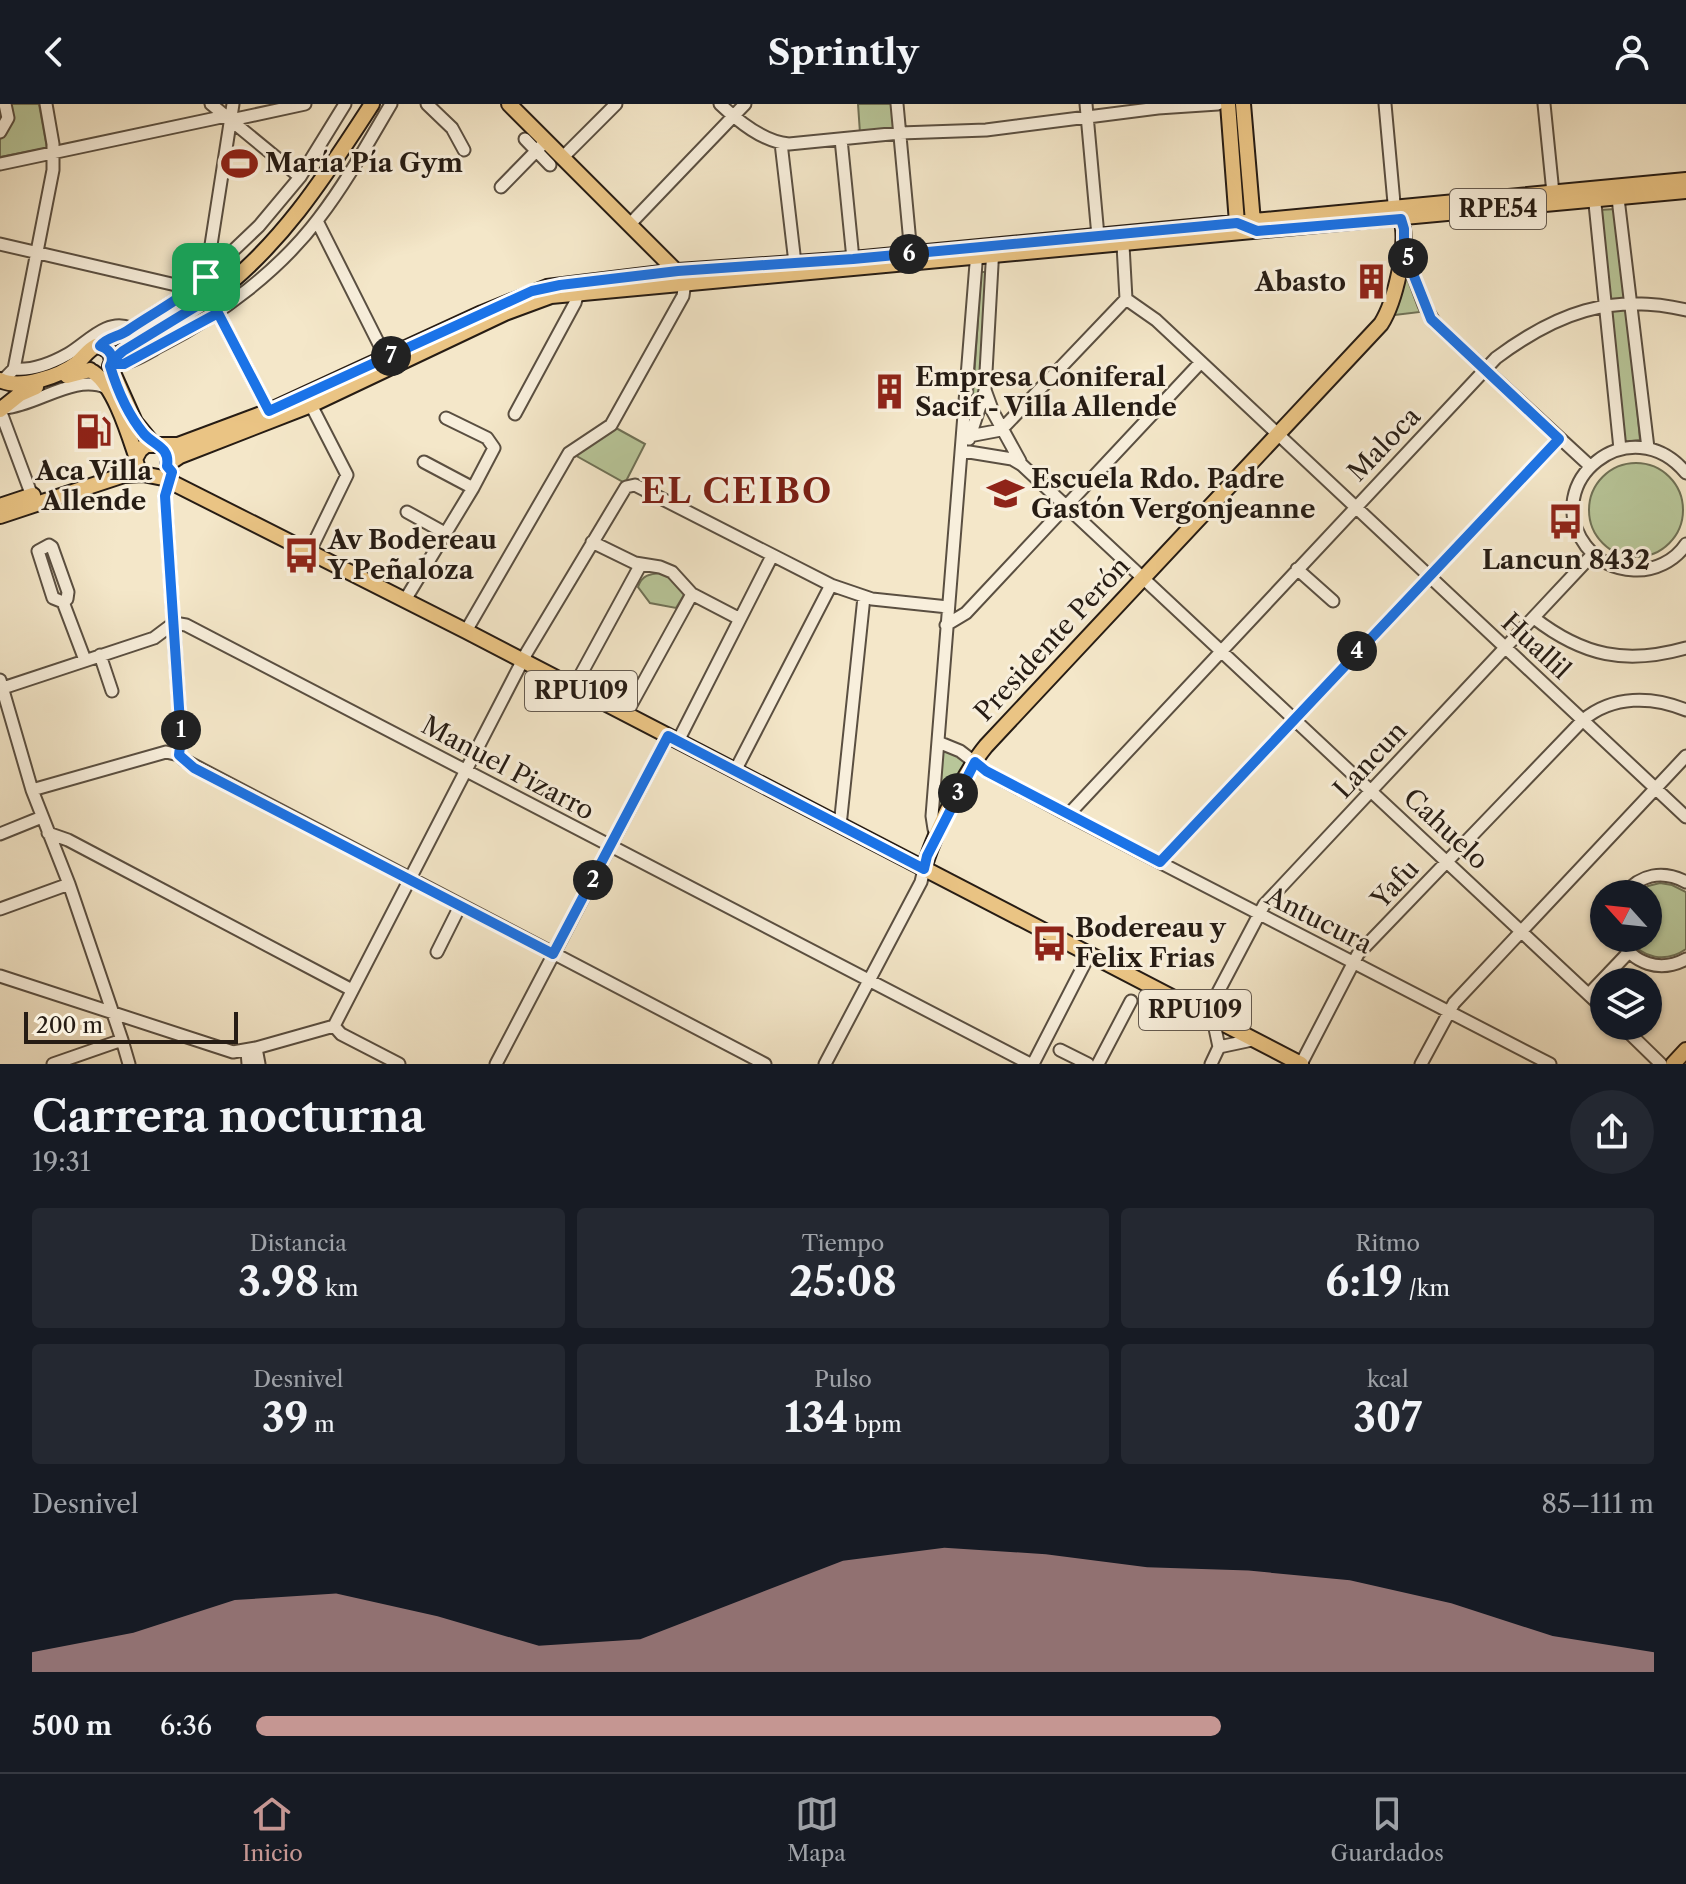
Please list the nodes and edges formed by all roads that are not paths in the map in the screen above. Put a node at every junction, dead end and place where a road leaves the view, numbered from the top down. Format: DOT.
graph roads {
  1 [pos="5,104"];
  2 [pos="46,104"];
  3 [pos="211,104"];
  4 [pos="233,104"];
  5 [pos="305,104"];
  6 [pos="345,104"];
  7 [pos="363,104"];
  8 [pos="372,104"];
  9 [pos="391,104"];
  10 [pos="427,104"];
  11 [pos="509,104"];
  12 [pos="616,104"];
  13 [pos="720,104"];
  14 [pos="745,104"];
  15 [pos="897,104"];
  16 [pos="1218,104"];
  17 [pos="1228,104"];
  18 [pos="1243,104"];
  19 [pos="1385,104"];
  20 [pos="1544,104"];
  21 [pos="1162,106"];
  22 [pos="1086,110"];
  23 [pos="228,118"];
  24 [pos="734,118"];
  25 [pos="0,132"];
  26 [pos="900,133"];
  27 [pos="525,139"];
  28 [pos="841,139"];
  29 [pos="781,143"];
  30 [pos="541,146"];
  31 [pos="464,150"];
  32 [pos="54,153"];
  33 [pos="556,161"];
  34 [pos="0,164"];
  35 [pos="300,177"];
  36 [pos="1686,180"];
  37 [pos="322,182"];
  38 [pos="501,187"];
  39 [pos="1686,191"];
  40 [pos="1617,192"];
  41 [pos="1553,193"];
  42 [pos="1594,194"];
  43 [pos="1398,214"];
  44 [pos="317,221"];
  45 [pos="630,224"];
  46 [pos="1246,227"];
  47 [pos="1098,236"];
  48 [pos="0,244"];
  49 [pos="1123,245"];
  50 [pos="1404,251"];
  51 [pos="36,253"];
  52 [pos="911,254"];
  53 [pos="984,257"];
  54 [pos="853,259"];
  55 [pos="795,263"];
  56 [pos="206,277"];
  57 [pos="681,277"];
  58 [pos="193,289"];
  59 [pos="578,292"];
  60 [pos="213,296"];
  61 [pos="1126,299"];
  62 [pos="1632,305"];
  63 [pos="1606,307"];
  64 [pos="1686,310"];
  65 [pos="218,313"];
  66 [pos="130,328"];
  67 [pos="151,334"];
  68 [pos="101,346"];
  69 [pos="83,347"];
  70 [pos="386,358"];
  71 [pos="1201,362"];
  72 [pos="111,364"];
  73 [pos="14,369"];
  74 [pos="1484,369"];
  75 [pos="92,371"];
  76 [pos="3,382"];
  77 [pos="108,389"];
  78 [pos="985,390"];
  79 [pos="311,405"];
  80 [pos="4,407"];
  81 [pos="269,411"];
  82 [pos="515,414"];
  83 [pos="446,418"];
  84 [pos="1001,430"];
  85 [pos="1279,435"];
  86 [pos="967,437"];
  87 [pos="1559,439"];
  88 [pos="1648,448"];
  89 [pos="1620,449"];
  90 [pos="963,451"];
  91 [pos="1682,459"];
  92 [pos="424,462"];
  93 [pos="158,463"];
  94 [pos="1022,465"];
  95 [pos="1590,466"];
  96 [pos="1686,473"];
  97 [pos="473,488"];
  98 [pos="32,496"];
  99 [pos="0,506"];
  100 [pos="1067,507"];
  101 [pos="1355,507"];
  102 [pos="407,512"];
  103 [pos="0,516"];
  104 [pos="445,533"];
  105 [pos="592,542"];
  106 [pos="1684,550"];
  107 [pos="310,551"];
  108 [pos="1593,554"];
  109 [pos="772,556"];
  110 [pos="641,564"];
  111 [pos="1297,569"];
  112 [pos="1428,576"];
  113 [pos="1143,577"];
  114 [pos="831,585"];
  115 [pos="692,594"];
  116 [pos="864,597"];
  117 [pos="405,600"];
  118 [pos="1333,601"];
  119 [pos="63,602"];
  120 [pos="948,607"];
  121 [pos="1534,618"];
  122 [pos="740,619"];
  123 [pos="174,623"];
  124 [pos="946,625"];
  125 [pos="466,631"];
  126 [pos="1506,648"];
  127 [pos="1686,648"];
  128 [pos="1221,650"];
  129 [pos="100,655"];
  130 [pos="85,660"];
  131 [pos="524,661"];
  132 [pos="1,686"];
  133 [pos="574,687"];
  134 [pos="112,691"];
  135 [pos="1686,710"];
  136 [pos="626,714"];
  137 [pos="1295,718"];
  138 [pos="1583,720"];
  139 [pos="673,738"];
  140 [pos="938,742"];
  141 [pos="179,755"];
  142 [pos="1686,756"];
  143 [pos="975,762"];
  144 [pos="735,771"];
  145 [pos="467,772"];
  146 [pos="1371,789"];
  147 [pos="1656,789"];
  148 [pos="32,790"];
  149 [pos="1068,815"];
  150 [pos="42,817"];
  151 [pos="1686,817"];
  152 [pos="840,826"];
  153 [pos="48,833"];
  154 [pos="0,834"];
  155 [pos="938,834"];
  156 [pos="610,847"];
  157 [pos="1447,860"];
  158 [pos="1160,862"];
  159 [pos="924,869"];
  160 [pos="410,880"];
  161 [pos="1642,880"];
  162 [pos="1686,882"];
  163 [pos="69,884"];
  164 [pos="460,906"];
  165 [pos="0,909"];
  166 [pos="1258,914"];
  167 [pos="1520,931"];
  168 [pos="437,952"];
  169 [pos="1629,952"];
  170 [pos="553,954"];
  171 [pos="1089,955"];
  172 [pos="1686,959"];
  173 [pos="1354,962"];
  174 [pos="0,976"];
  175 [pos="869,980"];
  176 [pos="352,990"];
  177 [pos="1589,994"];
  178 [pos="1131,1001"];
  179 [pos="112,1011"];
  180 [pos="1448,1011"];
  181 [pos="1209,1017"];
  182 [pos="334,1026"];
  183 [pos="122,1040"];
  184 [pos="1252,1040"];
  185 [pos="1636,1040"];
  186 [pos="1219,1047"];
  187 [pos="251,1050"];
  188 [pos="1060,1050"];
  189 [pos="1686,1050"];
  190 [pos="1686,1060"];
  191 [pos="53,1064"];
  192 [pos="129,1064"];
  193 [pos="248,1064"];
  194 [pos="259,1064"];
  195 [pos="399,1064"];
  196 [pos="496,1064"];
  197 [pos="765,1064"];
  198 [pos="825,1064"];
  199 [pos="1032,1064"];
  200 [pos="1088,1064"];
  201 [pos="1098,1064"];
  202 [pos="1211,1064"];
  203 [pos="1301,1064"];
  204 [pos="1421,1064"];
  205 [pos="1550,1064"];
  206 [pos="1661,1064"];
  207 [pos="1673,1064"];
  208 [pos="1682,1064"];
  1 -- 25 [label="street"];
  2 -- 32 [label="street"];
  3 -- 23 [label="street"];
  4 -- 23 [label="street"];
  5 -- 23 [label="street"];
  6 -- 35 [label="street"];
  7 -- 37 [label="main road"];
  8 -- 37 [label="main road"];
  9 -- 44 [label="street"];
  10 -- 31 [label="street"];
  11 -- 30 [label="main road"];
  12 -- 33 [label="street"];
  13 -- 24 [label="street"];
  14 -- 24 [label="street"];
  15 -- 26 [label="street"];
  16 -- 21 [label="street"];
  17 -- 46 [label="main road"];
  18 -- 46 [label="main road"];
  19 -- 43 [label="street"];
  20 -- 41 [label="street"];
  21 -- 22 [label="street"];
  22 -- 26 [label="street"];
  22 -- 47 [label="street"];
  23 -- 32 [label="street"];
  23 -- 35 [label="street"];
  23 -- 56 [label="street"];
  24 -- 29 [label="street"];
  24 -- 45 [label="street"];
  26 -- 28 [label="street"];
  26 -- 52 [label="street"];
  27 -- 30 [label="street"];
  28 -- 29 [label="street"];
  28 -- 54 [label="street"];
  29 -- 55 [label="street"];
  30 -- 33 [label="main road"];
  30 -- 38 [label="street"];
  32 -- 34 [label="street"];
  32 -- 51 [label="street"];
  33 -- 45 [label="main road"];
  35 -- 56 [label="street"];
  36 -- 40 [label="main road, RPE54"];
  37 -- 60 [label="main road"];
  39 -- 40 [label="main road, RPE54"];
  40 -- 42 [label="main road, RPE54"];
  40 -- 62 [label="street"];
  41 -- 42 [label="main road, RPE54"];
  41 -- 43 [label="main road, RPE54"];
  42 -- 43 [label="main road, RPE54"];
  42 -- 63 [label="street"];
  43 -- 46 [label="main road, RPE54"];
  43 -- 50 [label="main road, Presidente Perón"];
  44 -- 65 [label="street"];
  44 -- 70 [label="street"];
  45 -- 57 [label="main road"];
  46 -- 47 [label="main road, RPE54"];
  46 -- 49 [label="main road, RPE54"];
  47 -- 53 [label="main road, RPE54"];
  48 -- 51 [label="street"];
  49 -- 53 [label="main road, RPE54"];
  49 -- 61 [label="street"];
  50 -- 74 [label="street"];
  50 -- 85 [label="main road, Presidente Perón"];
  51 -- 58 [label="street"];
  51 -- 73 [label="street"];
  52 -- 53 [label="main road, RPE54"];
  52 -- 54 [label="main road, RPE54"];
  53 -- 57 [label="main road, RPE54"];
  53 -- 78 [label="street"];
  53 -- 86 [label="street"];
  54 -- 55 [label="main road, RPE54"];
  55 -- 57 [label="main road, RPE54"];
  56 -- 58 [label="street"];
  56 -- 60 [label="street"];
  57 -- 59 [label="main road, RPE54"];
  57 -- 70 [label="main road, RPE54"];
  57 -- 125 [label="street"];
  58 -- 66 [label="street"];
  59 -- 79 [label="main road, RPE54"];
  59 -- 82 [label="street"];
  60 -- 67 [label="main road"];
  61 -- 71 [label="street, Huallil"];
  61 -- 84 [label="street"];
  62 -- 63 [label="street, Maloca"];
  62 -- 64 [label="street, Maloca"];
  62 -- 88 [label="street"];
  63 -- 74 [label="street, Maloca"];
  63 -- 89 [label="street"];
  65 -- 72 [label="street"];
  65 -- 81 [label="street"];
  66 -- 68 [label="street"];
  66 -- 69 [label="street"];
  67 -- 68 [label="main road"];
  67 -- 72 [label="main road"];
  68 -- 69 [label="main road"];
  68 -- 72 [label="main road"];
  69 -- 73 [label="street"];
  69 -- 75 [label="main road"];
  69 -- 76 [label="main road"];
  70 -- 81 [label="main road, RPE54"];
  71 -- 85 [label="street, Huallil"];
  71 -- 100 [label="street"];
  72 -- 75 [label="main road"];
  72 -- 93 [label="main road"];
  73 -- 76 [label="street"];
  74 -- 87 [label="street"];
  74 -- 101 [label="street, Maloca"];
  75 -- 77 [label="main road"];
  75 -- 80 [label="main road"];
  76 -- 80 [label="main road"];
  77 -- 80 [label="street"];
  77 -- 93 [label="main road"];
  78 -- 84 [label="street"];
  78 -- 86 [label="street"];
  79 -- 93 [label="main road, RPE54"];
  79 -- 107 [label="street"];
  80 -- 98 [label="street"];
  81 -- 93 [label="main road, RPE54"];
  83 -- 97 [label="street"];
  84 -- 86 [label="street"];
  84 -- 94 [label="street"];
  85 -- 101 [label="street, Huallil"];
  85 -- 113 [label="main road, Presidente Perón"];
  86 -- 90 [label="street"];
  87 -- 95 [label="street"];
  87 -- 112 [label="street"];
  88 -- 89 [label="street"];
  88 -- 91 [label="street"];
  89 -- 95 [label="street"];
  90 -- 94 [label="street"];
  90 -- 120 [label="street"];
  91 -- 96 [label="street"];
  92 -- 97 [label="street"];
  93 -- 98 [label="main road, RPE54"];
  93 -- 103 [label="main road, RPE54"];
  93 -- 107 [label="main road, RPU109"];
  93 -- 123 [label="street"];
  94 -- 100 [label="street, Cahuelo"];
  95 -- 108 [label="street"];
  97 -- 104 [label="street"];
  98 -- 99 [label="main road, RPE54"];
  100 -- 113 [label="street, Cahuelo"];
  100 -- 124 [label="street"];
  101 -- 111 [label="street, Maloca"];
  101 -- 112 [label="street, Huallil"];
  102 -- 104 [label="street"];
  104 -- 117 [label="street"];
  105 -- 109 [label="street"];
  105 -- 110 [label="street"];
  105 -- 131 [label="street"];
  106 -- 108 [label="street"];
  107 -- 117 [label="main road, RPU109"];
  108 -- 121 [label="street, Lancun"];
  109 -- 114 [label="street"];
  109 -- 122 [label="street"];
  110 -- 115 [label="street"];
  110 -- 133 [label="street"];
  111 -- 118 [label="street"];
  111 -- 128 [label="street, Maloca"];
  112 -- 126 [label="street, Huallil"];
  112 -- 137 [label="street"];
  113 -- 128 [label="street, Cahuelo"];
  113 -- 143 [label="main road, Presidente Perón"];
  114 -- 116 [label="street"];
  114 -- 144 [label="street"];
  115 -- 122 [label="street"];
  115 -- 136 [label="street"];
  116 -- 120 [label="street"];
  116 -- 152 [label="street"];
  117 -- 125 [label="main road, RPU109"];
  119 -- 130 [label="street"];
  120 -- 124 [label="street"];
  121 -- 126 [label="street, Lancun"];
  121 -- 127 [label="street"];
  122 -- 139 [label="street"];
  123 -- 129 [label="street"];
  123 -- 141 [label="street"];
  123 -- 145 [label="street, Manuel Pizarro"];
  124 -- 140 [label="street"];
  125 -- 131 [label="main road, RPU109"];
  126 -- 138 [label="street, Huallil"];
  126 -- 146 [label="street, Lancun"];
  128 -- 137 [label="street, Cahuelo"];
  128 -- 149 [label="street, Maloca"];
  129 -- 130 [label="street"];
  129 -- 134 [label="street"];
  130 -- 132 [label="street"];
  131 -- 133 [label="main road, RPU109"];
  131 -- 145 [label="street"];
  132 -- 148 [label="street"];
  133 -- 136 [label="main road, RPU109"];
  135 -- 138 [label="street, Yafu"];
  136 -- 139 [label="main road, RPU109"];
  137 -- 146 [label="street, Cahuelo"];
  137 -- 158 [label="street"];
  138 -- 147 [label="street, Huallil"];
  138 -- 157 [label="street, Yafu"];
  139 -- 144 [label="main road, RPU109"];
  139 -- 156 [label="street"];
  140 -- 143 [label="street, Antucura"];
  140 -- 155 [label="street"];
  141 -- 148 [label="street"];
  141 -- 160 [label="street"];
  142 -- 147 [label="street"];
  143 -- 149 [label="street, Antucura"];
  143 -- 155 [label="main road, Presidente Perón"];
  144 -- 152 [label="main road, RPU109"];
  145 -- 156 [label="street, Manuel Pizarro"];
  145 -- 160 [label="street"];
  146 -- 157 [label="street, Cahuelo"];
  146 -- 166 [label="street, Lancun"];
  147 -- 151 [label="street, Huallil"];
  147 -- 167 [label="street"];
  148 -- 150 [label="street"];
  149 -- 158 [label="street, Antucura"];
  150 -- 153 [label="street"];
  150 -- 154 [label="street"];
  152 -- 159 [label="main road, RPU109"];
  153 -- 163 [label="street"];
  153 -- 176 [label="street"];
  155 -- 159 [label="main road, Presidente Perón"];
  156 -- 170 [label="street"];
  156 -- 175 [label="street, Manuel Pizarro"];
  157 -- 167 [label="street, Cahuelo"];
  157 -- 173 [label="street, Yafu"];
  158 -- 166 [label="street, Antucura"];
  159 -- 171 [label="main road, RPU109"];
  159 -- 175 [label="street"];
  160 -- 164 [label="street"];
  160 -- 176 [label="street"];
  161 -- 162 [label="street"];
  163 -- 165 [label="street"];
  163 -- 179 [label="street"];
  164 -- 168 [label="street"];
  164 -- 170 [label="street"];
  166 -- 173 [label="street, Antucura"];
  166 -- 181 [label="street, Lancun"];
  167 -- 177 [label="street, Cahuelo"];
  167 -- 180 [label="street"];
  169 -- 172 [label="street"];
  169 -- 177 [label="street"];
  170 -- 196 [label="street"];
  170 -- 197 [label="street"];
  171 -- 181 [label="main road, RPU109"];
  171 -- 199 [label="street"];
  173 -- 180 [label="street, Antucura"];
  173 -- 203 [label="street, Yafu"];
  174 -- 179 [label="street"];
  175 -- 198 [label="street"];
  175 -- 199 [label="street, Manuel Pizarro"];
  176 -- 182 [label="street"];
  178 -- 201 [label="street"];
  179 -- 183 [label="street"];
  179 -- 187 [label="street"];
  180 -- 204 [label="street"];
  180 -- 205 [label="street, Antucura"];
  181 -- 184 [label="main road, RPU109"];
  181 -- 186 [label="street"];
  182 -- 187 [label="street"];
  182 -- 195 [label="street"];
  183 -- 191 [label="street"];
  183 -- 192 [label="street"];
  184 -- 186 [label="street"];
  184 -- 203 [label="main road, RPU109"];
  185 -- 206 [label="street"];
  186 -- 202 [label="street"];
  187 -- 193 [label="street"];
  187 -- 194 [label="street"];
  188 -- 200 [label="street"];
  189 -- 207 [label="main road"];
  190 -- 208 [label="main road"];
}
